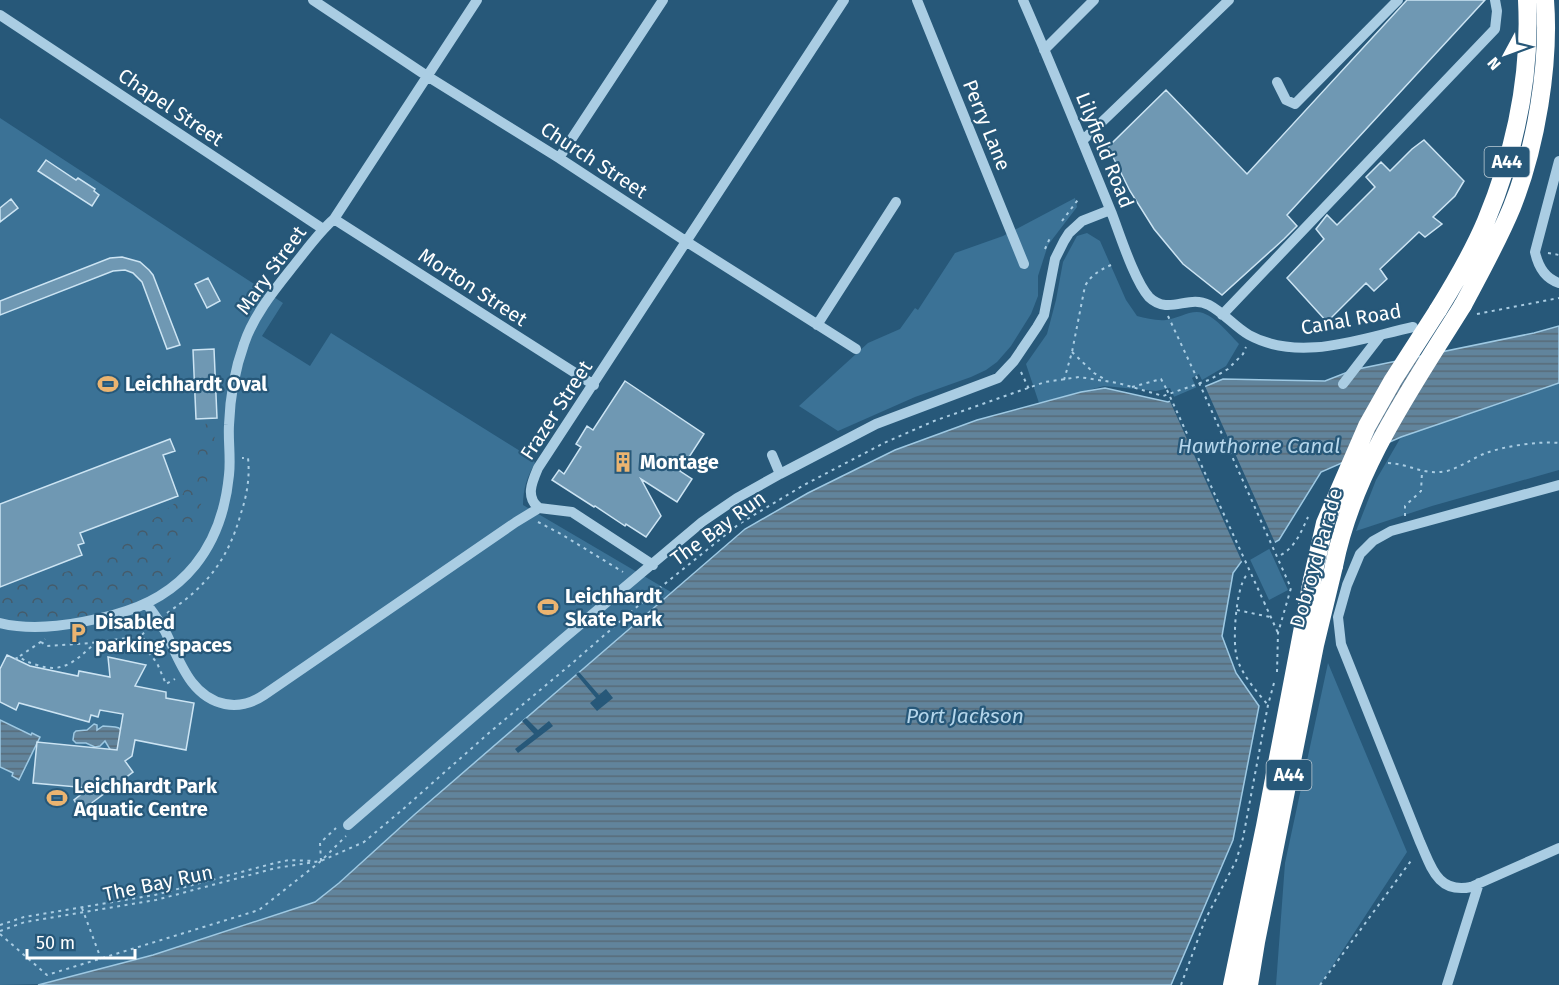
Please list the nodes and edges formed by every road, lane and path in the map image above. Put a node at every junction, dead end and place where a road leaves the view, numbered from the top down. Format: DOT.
graph roads {
  1 [pos="313,0"];
  2 [pos="477,0"];
  3 [pos="663,0"];
  4 [pos="844,0"];
  5 [pos="917,0"];
  6 [pos="1023,0"];
  7 [pos="1094,0"];
  8 [pos="1229,0"];
  9 [pos="1398,0"];
  10 [pos="1495,0"];
  11 [pos="1527,0"];
  12 [pos="1545,0"];
  13 [pos="0,15"];
  14 [pos="1044,50"];
  15 [pos="428,76"];
  16 [pos="1277,82"];
  17 [pos="1082,141"];
  18 [pos="559,158"];
  19 [pos="1559,161"];
  20 [pos="896,202"];
  21 [pos="1110,210"];
  22 [pos="334,219"];
  23 [pos="323,229"];
  24 [pos="687,242"];
  25 [pos="1548,254"];
  26 [pos="1559,255"];
  27 [pos="1024,264"];
  28 [pos="1111,265"];
  29 [pos="1559,283"];
  30 [pos="1559,298"];
  31 [pos="1163,305"];
  32 [pos="1466,310"];
  33 [pos="1222,315"];
  34 [pos="817,325"];
  35 [pos="1413,327"];
  36 [pos="1250,336"];
  37 [pos="1380,336"];
  38 [pos="856,349"];
  39 [pos="1072,352"];
  40 [pos="1014,361"];
  41 [pos="1064,380"];
  42 [pos="1108,382"];
  43 [pos="1343,384"];
  44 [pos="594,386"];
  45 [pos="1132,387"];
  46 [pos="1029,389"];
  47 [pos="1559,442"];
  48 [pos="772,455"];
  49 [pos="780,474"];
  50 [pos="1559,485"];
  51 [pos="538,508"];
  52 [pos="1408,526"];
  53 [pos="653,565"];
  54 [pos="1246,576"];
  55 [pos="147,604"];
  56 [pos="1236,609"];
  57 [pos="1270,617"];
  58 [pos="0,623"];
  59 [pos="149,627"];
  60 [pos="1278,633"];
  61 [pos="141,636"];
  62 [pos="41,642"];
  63 [pos="95,643"];
  64 [pos="31,647"];
  65 [pos="19,657"];
  66 [pos="15,659"];
  67 [pos="1277,673"];
  68 [pos="180,676"];
  69 [pos="1275,682"];
  70 [pos="1268,707"];
  71 [pos="348,825"];
  72 [pos="1422,846"];
  73 [pos="1559,848"];
  74 [pos="321,861"];
  75 [pos="1479,883"];
  76 [pos="82,907"];
  77 [pos="84,912"];
  78 [pos="0,925"];
  79 [pos="0,932"];
  80 [pos="101,959"];
  81 [pos="1181,985"];
  82 [pos="1232,985"];
  83 [pos="1249,985"];
  84 [pos="1320,985"];
  85 [pos="1447,985"];
  1 -- 15 [label="street, Church Street"];
  2 -- 15 [label="street, Mary Street"];
  3 -- 18 [label="street"];
  4 -- 24 [label="street, Frazer Street"];
  5 -- 27 [label="street, Perry Lane"];
  6 -- 14 [label="street, Lilyfield Road"];
  7 -- 14 [label="street"];
  8 -- 17 [label="street"];
  9 -- 16 [label="street"];
  10 -- 33 [label="street"];
  11 -- 82 [label="highway, Dobroyd Parade / A44, bridge"];
  12 -- 32 [label="highway, Dobroyd Parade / A44"];
  13 -- 23 [label="street, Chapel Street"];
  14 -- 17 [label="street, Lilyfield Road"];
  15 -- 18 [label="street, Church Street"];
  15 -- 22 [label="street, Mary Street"];
  17 -- 21 [label="street, Lilyfield Road"];
  18 -- 24 [label="street, Church Street"];
  19 -- 29 [label="street"];
  20 -- 34 [label="street"];
  21 -- 31 [label="street, Lilyfield Road"];
  21 -- 40 [label="street"];
  22 -- 23 [label="street, Mary Street"];
  22 -- 44 [label="street, Morton Street"];
  23 -- 55 [label="street, Mary Street"];
  24 -- 34 [label="street, Church Street"];
  24 -- 44 [label="street, Frazer Street"];
  25 -- 26 [label="path"];
  28 -- 39 [label="path"];
  30 -- 32 [label="path"];
  31 -- 33 [label="street, Canal Road"];
  31 -- 60 [label="path, bridge"];
  32 -- 83 [label="highway, Dobroyd Parade / A44, bridge"];
  33 -- 36 [label="street, Canal Road"];
  34 -- 38 [label="street, Church Street"];
  35 -- 37 [label="street, Canal Road"];
  36 -- 37 [label="street, Canal Road"];
  36 -- 45 [label="path, The Bay Run"];
  37 -- 43 [label="street"];
  39 -- 41 [label="path"];
  39 -- 42 [label="path"];
  40 -- 46 [label="path"];
  40 -- 49 [label="street"];
  41 -- 42 [label="path, The Bay Run"];
  41 -- 46 [label="path, The Bay Run"];
  42 -- 45 [label="path, The Bay Run"];
  44 -- 51 [label="street, Frazer Street"];
  45 -- 57 [label="path, bridge"];
  46 -- 74 [label="path, The Bay Run"];
  47 -- 52 [label="path"];
  48 -- 49 [label="street"];
  49 -- 53 [label="street"];
  50 -- 52 [label="street, Dobroyd Parade"];
  51 -- 53 [label="street"];
  51 -- 55 [label="street"];
  52 -- 72 [label="street, Dobroyd Parade"];
  53 -- 71 [label="street"];
  54 -- 56 [label="path"];
  55 -- 58 [label="street, Mary Street"];
  56 -- 57 [label="path"];
  56 -- 70 [label="path"];
  57 -- 60 [label="path"];
  59 -- 61 [label="path"];
  60 -- 67 [label="path"];
  61 -- 63 [label="path"];
  61 -- 68 [label="path"];
  62 -- 63 [label="path"];
  63 -- 65 [label="path"];
  64 -- 65 [label="path"];
  65 -- 66 [label="path"];
  69 -- 70 [label="path"];
  70 -- 81 [label="path"];
  71 -- 74 [label="path"];
  71 -- 74 [label="path"];
  72 -- 75 [label="street, Dobroyd Parade"];
  72 -- 84 [label="path"];
  73 -- 75 [label="street"];
  74 -- 76 [label="path, The Bay Run"];
  74 -- 77 [label="path, The Bay Run"];
  74 -- 80 [label="path"];
  75 -- 85 [label="street"];
  76 -- 77 [label="path"];
  76 -- 78 [label="path, The Bay Run"];
  77 -- 79 [label="path, The Bay Run"];
  77 -- 80 [label="path"];
  79 -- 80 [label="path"];
}
